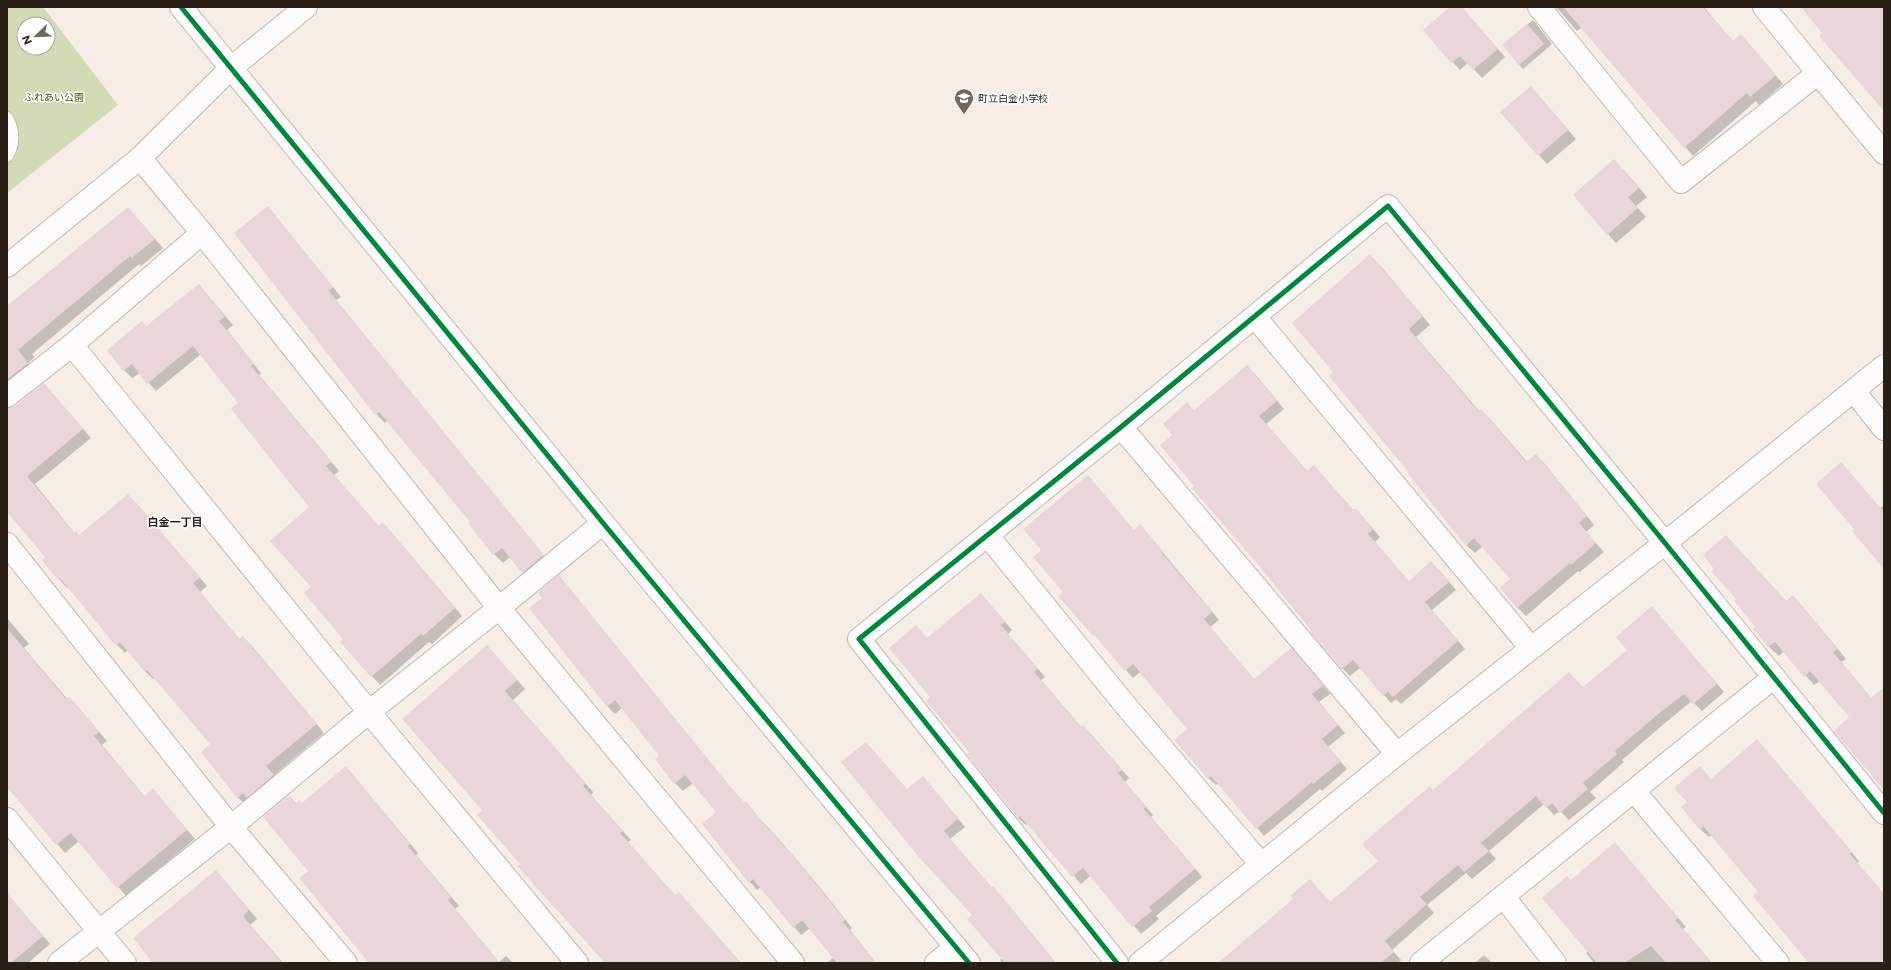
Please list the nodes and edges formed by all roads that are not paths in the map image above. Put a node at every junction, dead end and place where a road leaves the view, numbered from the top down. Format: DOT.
graph roads {
  1 [pos="181,7"];
  2 [pos="306,7"];
  3 [pos="1539,7"];
  4 [pos="1764,7"];
  5 [pos="231,68"];
  6 [pos="1818,73"];
  7 [pos="7,118"];
  8 [pos="1884,153"];
  9 [pos="7,156"];
  10 [pos="140,158"];
  11 [pos="202,233"];
  12 [pos="7,266"];
  13 [pos="1255,317"];
  14 [pos="72,345"];
  15 [pos="1884,366"];
  16 [pos="1854,391"];
  17 [pos="7,396"];
  18 [pos="1121,427"];
  19 [pos="1884,429"];
  20 [pos="603,523"];
  21 [pos="988,536"];
  22 [pos="1666,543"];
  23 [pos="7,544"];
  24 [pos="499,608"];
  25 [pos="1530,648"];
  26 [pos="1774,677"];
  27 [pos="369,712"];
  28 [pos="1396,754"];
  29 [pos="1634,791"];
  30 [pos="1884,813"];
  31 [pos="7,819"];
  32 [pos="230,827"];
  33 [pos="1261,864"];
  34 [pos="1504,897"];
  35 [pos="99,931"];
  36 [pos="963,955"];
  37 [pos="59,963"];
  38 [pos="125,963"];
  39 [pos="346,963"];
  40 [pos="577,963"];
  41 [pos="793,963"];
  42 [pos="936,963"];
  43 [pos="1117,963"];
  44 [pos="1140,963"];
  45 [pos="1421,963"];
  46 [pos="1555,963"];
  47 [pos="1778,963"];
  1 -- 5 [label="street"];
  2 -- 5 [label="street"];
  3 -- 6 [label="street"];
  4 -- 6 [label="street"];
  5 -- 10 [label="street"];
  5 -- 20 [label="street"];
  6 -- 8 [label="street"];
  7 -- 9 [label="lane"];
  10 -- 11 [label="street"];
  10 -- 12 [label="street"];
  11 -- 14 [label="street"];
  11 -- 24 [label="street"];
  13 -- 18 [label="street"];
  13 -- 22 [label="street"];
  13 -- 25 [label="street"];
  14 -- 17 [label="street"];
  14 -- 27 [label="street"];
  15 -- 16 [label="street"];
  16 -- 19 [label="street"];
  16 -- 22 [label="street"];
  18 -- 21 [label="street"];
  18 -- 28 [label="street"];
  20 -- 24 [label="street"];
  20 -- 36 [label="street"];
  21 -- 33 [label="street"];
  21 -- 43 [label="street"];
  22 -- 25 [label="street"];
  22 -- 26 [label="street"];
  23 -- 32 [label="street"];
  24 -- 27 [label="street"];
  24 -- 41 [label="street"];
  25 -- 28 [label="street"];
  26 -- 29 [label="street"];
  26 -- 30 [label="street"];
  27 -- 32 [label="street"];
  27 -- 40 [label="street"];
  28 -- 33 [label="street"];
  29 -- 34 [label="street"];
  29 -- 47 [label="street"];
  31 -- 35 [label="street"];
  32 -- 35 [label="street"];
  32 -- 39 [label="street"];
  33 -- 44 [label="street"];
  34 -- 45 [label="street"];
  34 -- 46 [label="street"];
  35 -- 37 [label="street"];
  35 -- 38 [label="street"];
  36 -- 42 [label="street"];
}
